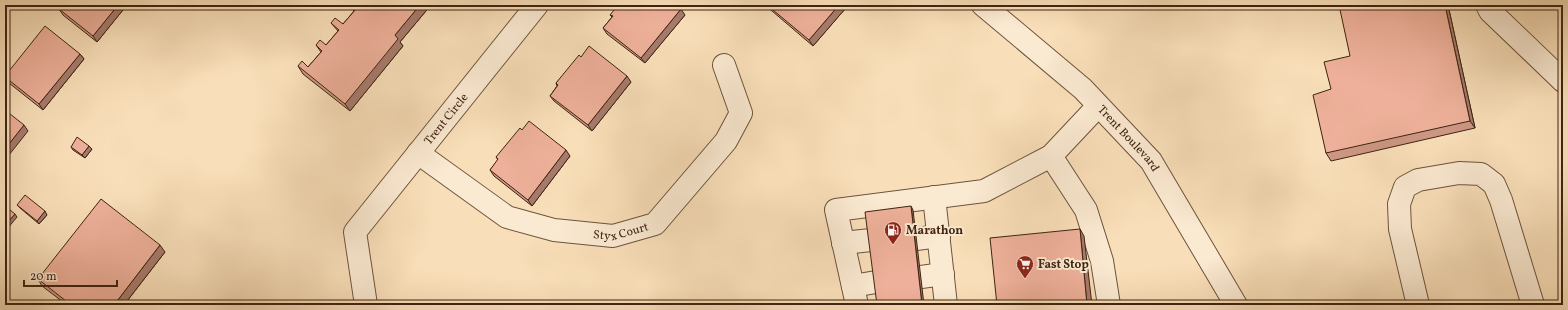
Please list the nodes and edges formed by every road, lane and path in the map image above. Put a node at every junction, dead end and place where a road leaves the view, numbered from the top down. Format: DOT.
graph roads {
  1 [pos="537,5"];
  2 [pos="983,5"];
  3 [pos="1487,5"];
  4 [pos="724,65"];
  5 [pos="1563,81"];
  6 [pos="1098,106"];
  7 [pos="418,153"];
  8 [pos="1051,156"];
  9 [pos="934,197"];
  10 [pos="939,236"];
  11 [pos="916,239"];
  12 [pos="871,240"];
  13 [pos="843,243"];
  14 [pos="942,274"];
  15 [pos="921,277"];
  16 [pos="876,282"];
  17 [pos="855,296"];
  18 [pos="1235,304"];
  19 [pos="366,305"];
  20 [pos="946,305"];
  21 [pos="1110,305"];
  22 [pos="1418,305"];
  23 [pos="1532,305"];
  1 -- 7 [label="street, Trent Circle"];
  2 -- 6 [label="street, Trent Boulevard"];
  3 -- 5 [label="street"];
  4 -- 7 [label="street, Styx Court"];
  6 -- 8 [label="street"];
  6 -- 18 [label="street, Trent Boulevard"];
  7 -- 19 [label="street, Trent Circle"];
  8 -- 9 [label="street"];
  8 -- 21 [label="street"];
  9 -- 10 [label="street"];
  9 -- 13 [label="street"];
  10 -- 11 [label="street"];
  10 -- 14 [label="street"];
  12 -- 13 [label="street"];
  13 -- 17 [label="street"];
  14 -- 15 [label="street"];
  14 -- 20 [label="street"];
  16 -- 17 [label="street"];
  22 -- 23 [label="street"];
}
